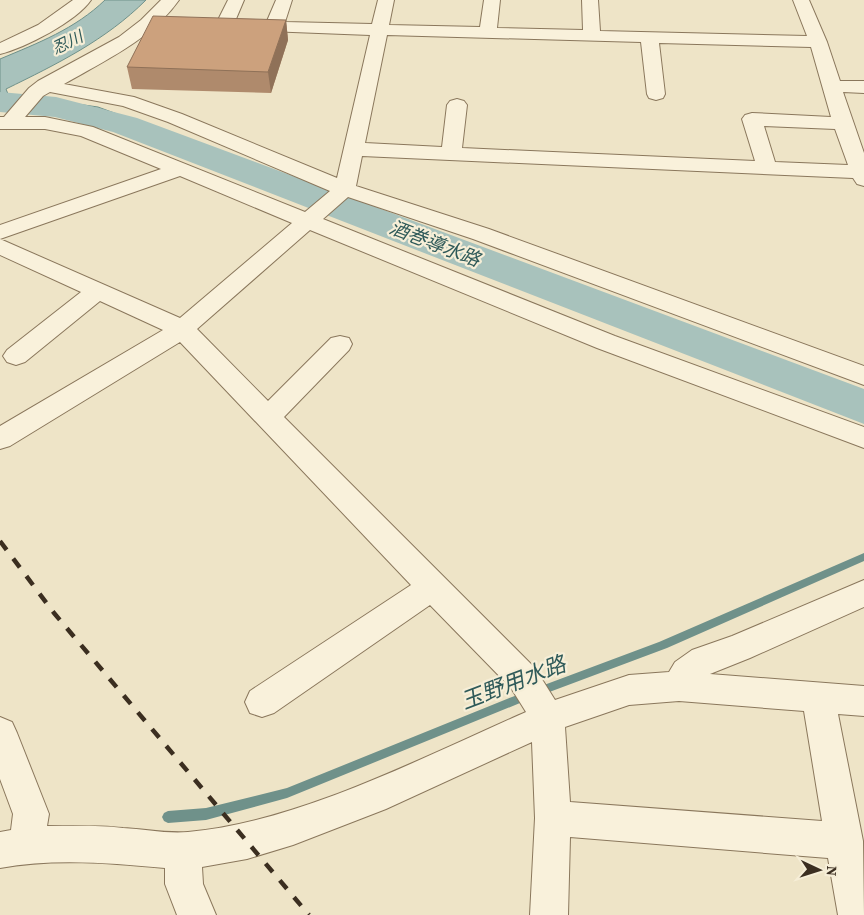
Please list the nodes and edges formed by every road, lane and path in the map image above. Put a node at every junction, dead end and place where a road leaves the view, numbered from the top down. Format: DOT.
graph roads {
  1 [pos="83,0"];
  2 [pos="171,0"];
  3 [pos="236,0"];
  4 [pos="284,0"];
  5 [pos="386,0"];
  6 [pos="492,0"];
  7 [pos="590,0"];
  8 [pos="801,0"];
  9 [pos="147,24"];
  10 [pos="166,24"];
  11 [pos="205,25"];
  12 [pos="224,26"];
  13 [pos="274,27"];
  14 [pos="379,30"];
  15 [pos="488,33"];
  16 [pos="592,36"];
  17 [pos="649,37"];
  18 [pos="818,42"];
  19 [pos="0,48"];
  20 [pos="832,86"];
  21 [pos="864,87"];
  22 [pos="40,89"];
  23 [pos="656,94"];
  24 [pos="457,105"];
  25 [pos="9,119"];
  26 [pos="843,124"];
  27 [pos="353,149"];
  28 [pos="450,154"];
  29 [pos="767,168"];
  30 [pos="181,169"];
  31 [pos="862,176"];
  32 [pos="341,192"];
  33 [pos="311,217"];
  34 [pos="0,232"];
  35 [pos="0,246"];
  36 [pos="97,291"];
  37 [pos="181,330"];
  38 [pos="340,344"];
  39 [pos="16,356"];
  40 [pos="864,376"];
  41 [pos="268,417"];
  42 [pos="0,438"];
  43 [pos="864,438"];
  44 [pos="432,587"];
  45 [pos="864,592"];
  46 [pos="679,686"];
  47 [pos="818,697"];
  48 [pos="536,699"];
  49 [pos="864,701"];
  50 [pos="262,702"];
  51 [pos="0,733"];
  52 [pos="553,818"];
  53 [pos="845,841"];
  54 [pos="14,847"];
  55 [pos="186,852"];
  56 [pos="197,915"];
  57 [pos="549,915"];
  58 [pos="857,915"];
  1 -- 19 [label="street"];
  2 -- 9 [label="street"];
  3 -- 12 [label="street"];
  4 -- 13 [label="street"];
  5 -- 14 [label="street"];
  6 -- 15 [label="street"];
  7 -- 16 [label="street"];
  8 -- 18 [label="street"];
  9 -- 10 [label="street"];
  9 -- 22 [label="street"];
  11 -- 12 [label="street"];
  12 -- 13 [label="street"];
  13 -- 14 [label="street"];
  14 -- 15 [label="street"];
  14 -- 27 [label="street"];
  15 -- 16 [label="street"];
  16 -- 17 [label="street"];
  17 -- 18 [label="street"];
  17 -- 23 [label="street"];
  18 -- 20 [label="street"];
  20 -- 21 [label="street"];
  20 -- 26 [label="street"];
  22 -- 25 [label="street"];
  22 -- 32 [label="street"];
  24 -- 28 [label="street"];
  25 -- 30 [label="street"];
  26 -- 29 [label="street"];
  26 -- 31 [label="street"];
  27 -- 28 [label="street"];
  27 -- 32 [label="street"];
  28 -- 29 [label="street"];
  29 -- 31 [label="street"];
  30 -- 33 [label="street"];
  30 -- 34 [label="street"];
  32 -- 33 [label="street"];
  32 -- 40 [label="street"];
  33 -- 37 [label="street"];
  33 -- 43 [label="street"];
  35 -- 36 [label="street"];
  36 -- 37 [label="street"];
  36 -- 39 [label="street"];
  37 -- 41 [label="street"];
  37 -- 42 [label="street"];
  38 -- 41 [label="street"];
  41 -- 44 [label="street"];
  44 -- 48 [label="street"];
  44 -- 50 [label="street"];
  45 -- 46 [label="street"];
  46 -- 47 [label="street"];
  46 -- 48 [label="street"];
  47 -- 49 [label="street"];
  47 -- 53 [label="street"];
  48 -- 52 [label="street"];
  48 -- 55 [label="street"];
  51 -- 54 [label="street"];
  52 -- 53 [label="street"];
  52 -- 57 [label="street"];
  53 -- 58 [label="street"];
  54 -- 55 [label="street"];
  55 -- 56 [label="street"];
}
